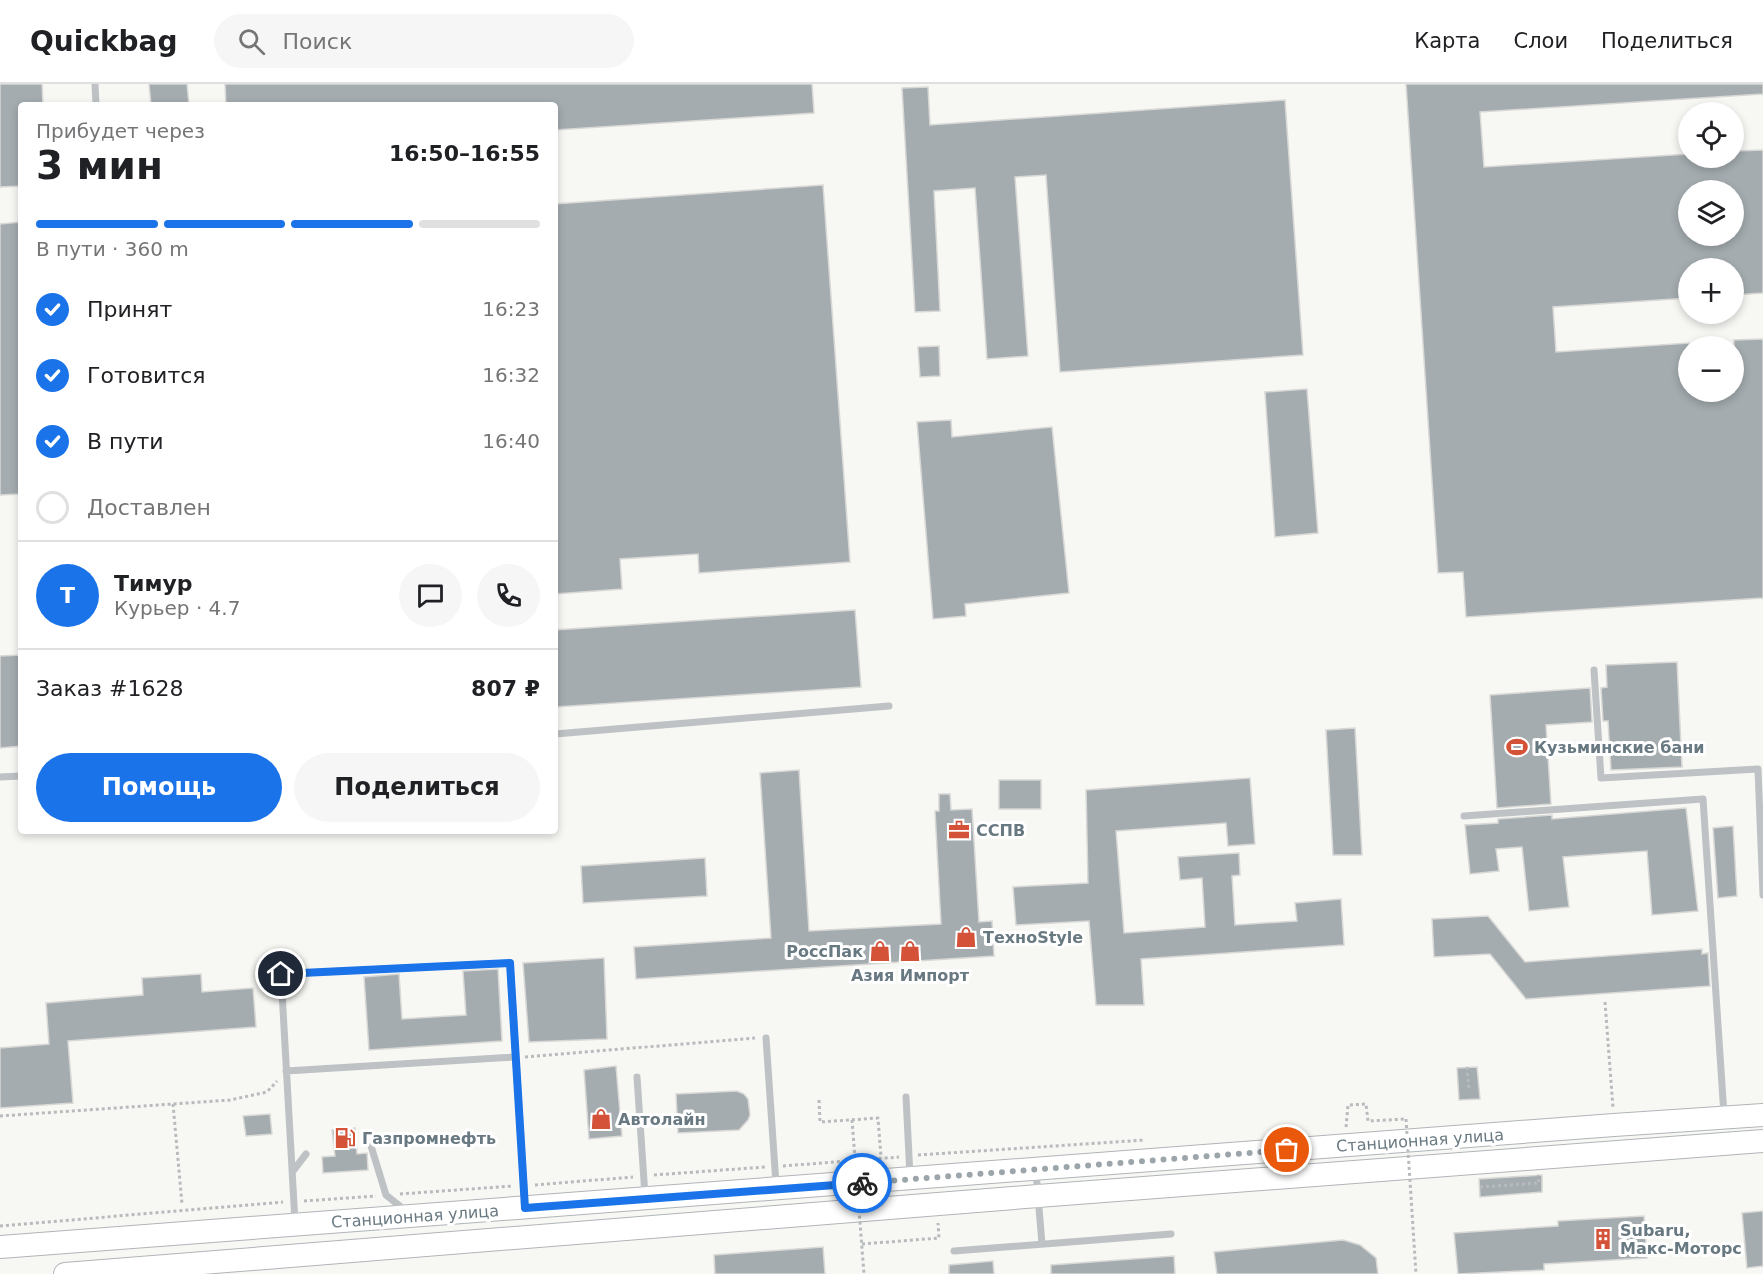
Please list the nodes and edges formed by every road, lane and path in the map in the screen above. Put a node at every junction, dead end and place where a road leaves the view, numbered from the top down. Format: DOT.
graph roads {
  1 [pos="95,84"];
  2 [pos="96,102"];
  3 [pos="1594,670"];
  4 [pos="889,706"];
  5 [pos="558,734"];
  6 [pos="18,776"];
  7 [pos="0,777"];
  8 [pos="1761,795"];
  9 [pos="1464,816"];
  10 [pos="1763,895"];
  11 [pos="1605,1002"];
  12 [pos="766,1038"];
  13 [pos="514,1057"];
  14 [pos="1467,1068"];
  15 [pos="286,1071"];
  16 [pos="637,1077"];
  17 [pos="1469,1090"];
  18 [pos="906,1097"];
  19 [pos="819,1100"];
  20 [pos="173,1104"];
  21 [pos="1763,1115"];
  22 [pos="0,1116"];
  23 [pos="1724,1117"];
  24 [pos="852,1120"];
  25 [pos="1614,1125"];
  26 [pos="1346,1127"];
  27 [pos="1763,1141"];
  28 [pos="371,1146"];
  29 [pos="306,1154"];
  30 [pos="881,1158"];
  31 [pos="1035,1169"];
  32 [pos="292,1171"];
  33 [pos="910,1179"];
  34 [pos="1539,1183"];
  35 [pos="1480,1187"];
  36 [pos="776,1190"];
  37 [pos="1038,1196"];
  38 [pos="646,1199"];
  39 [pos="294,1201"];
  40 [pos="182,1204"];
  41 [pos="525,1208"];
  42 [pos="412,1217"];
  43 [pos="296,1224"];
  44 [pos="0,1226"];
  45 [pos="1171,1234"];
  46 [pos="939,1238"];
  47 [pos="862,1244"];
  48 [pos="1042,1244"];
  49 [pos="0,1247"];
  50 [pos="954,1251"];
  51 [pos="65,1274"];
  52 [pos="864,1274"];
  53 [pos="1416,1274"];
  1 -- 2 [label="lane"];
  3 -- 8 [label="lane"];
  4 -- 5 [label="lane"];
  6 -- 7 [label="lane"];
  8 -- 10 [label="lane"];
  9 -- 23 [label="lane"];
  11 -- 25 [label="path"];
  12 -- 13 [label="path"];
  12 -- 36 [label="lane"];
  13 -- 15 [label="lane"];
  13 -- 15 [label="lane"];
  13 -- 41 [label="lane"];
  14 -- 17 [label="path"];
  15 -- 20 [label="path"];
  15 -- 32 [label="lane"];
  16 -- 38 [label="lane"];
  18 -- 33 [label="lane"];
  19 -- 24 [label="path"];
  20 -- 22 [label="path"];
  20 -- 40 [label="path"];
  21 -- 23 [label="main road, Станционная улица"];
  23 -- 25 [label="main road, Станционная улица"];
  24 -- 30 [label="path"];
  24 -- 47 [label="path, bridge"];
  25 -- 31 [label="main road, Станционная улица"];
  26 -- 53 [label="path, bridge"];
  27 -- 37 [label="main road, Станционная улица"];
  28 -- 42 [label="lane"];
  29 -- 32 [label="lane"];
  31 -- 33 [label="main road, Станционная улица"];
  31 -- 37 [label="lane"];
  32 -- 39 [label="lane"];
  33 -- 36 [label="main road, Станционная улица"];
  34 -- 35 [label="path"];
  36 -- 38 [label="main road, Станционная улица"];
  37 -- 48 [label="lane"];
  37 -- 51 [label="main road, Станционная улица"];
  38 -- 41 [label="main road, Станционная улица"];
  39 -- 43 [label="lane"];
  39 -- 44 [label="path"];
  41 -- 42 [label="main road, Станционная улица"];
  42 -- 43 [label="main road, Станционная улица"];
  43 -- 49 [label="main road, Станционная улица"];
  45 -- 48 [label="lane"];
  46 -- 47 [label="path"];
  47 -- 52 [label="path, bridge"];
  48 -- 50 [label="lane"];
}
